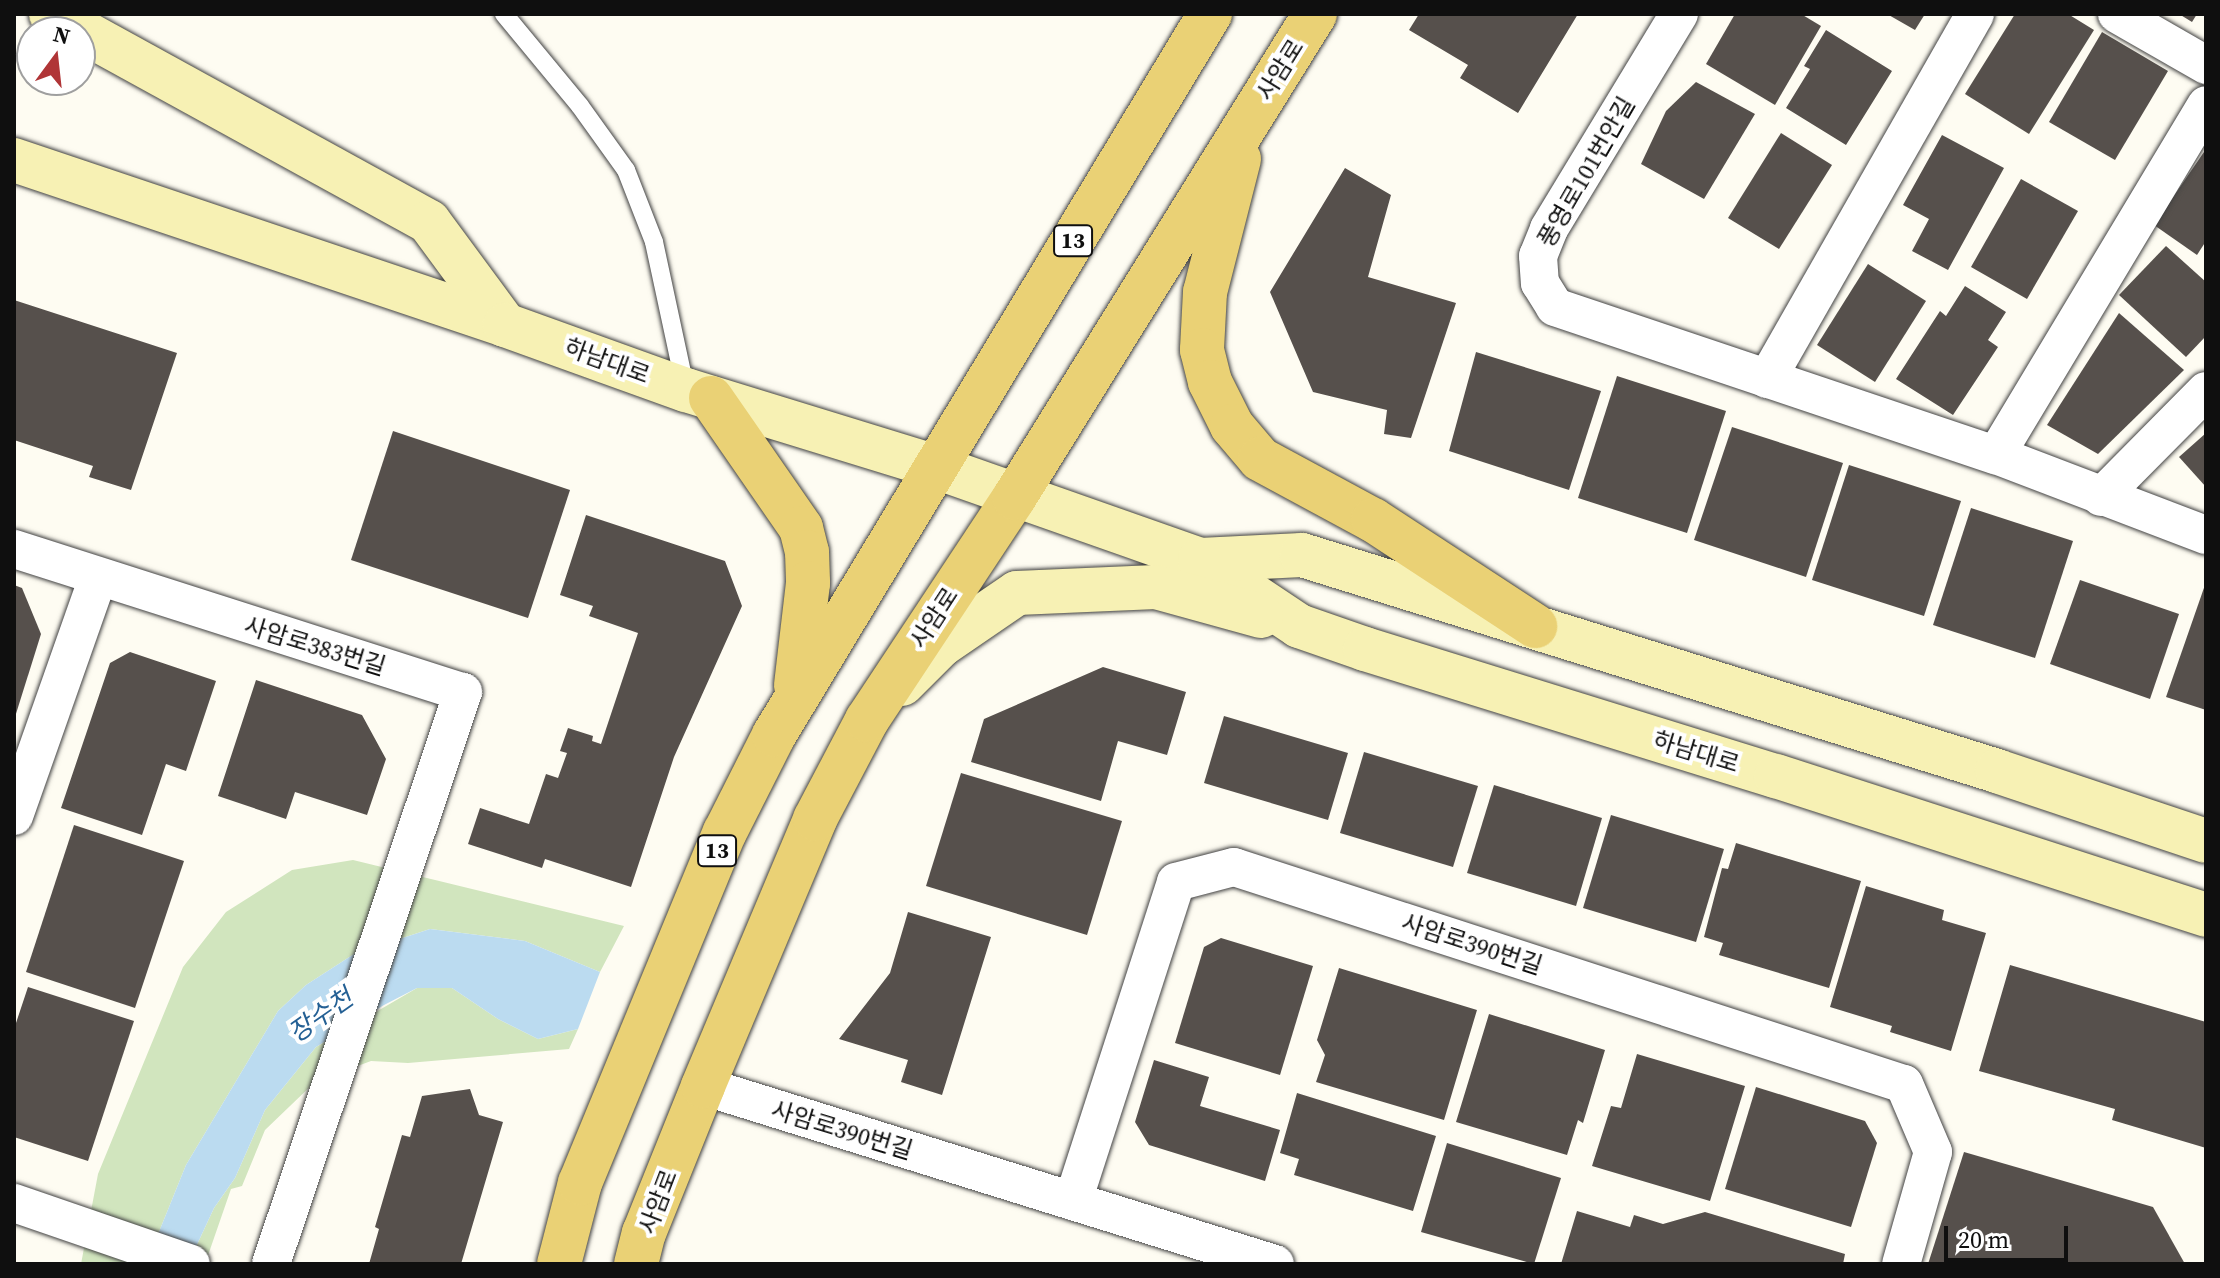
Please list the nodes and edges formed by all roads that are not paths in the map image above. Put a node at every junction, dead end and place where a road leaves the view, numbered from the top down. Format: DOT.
graph roads {
  1 [pos="51,14"];
  2 [pos="504,14"];
  3 [pos="1210,14"];
  4 [pos="1315,14"];
  5 [pos="1679,14"];
  6 [pos="1975,14"];
  7 [pos="2117,14"];
  8 [pos="2206,65"];
  9 [pos="2206,105"];
  10 [pos="1250,118"];
  11 [pos="14,160"];
  12 [pos="505,325"];
  13 [pos="1767,379"];
  14 [pos="2206,391"];
  15 [pos="698,394"];
  16 [pos="1996,455"];
  17 [pos="936,467"];
  18 [pos="2101,497"];
  19 [pos="1014,498"];
  20 [pos="2206,535"];
  21 [pos="14,549"];
  22 [pos="1200,560"];
  23 [pos="98,577"];
  24 [pos="1299,626"];
  25 [pos="1535,626"];
  26 [pos="795,701"];
  27 [pos="867,720"];
  28 [pos="14,816"];
  29 [pos="2206,841"];
  30 [pos="2206,915"];
  31 [pos="703,1086"];
  32 [pos="1073,1201"];
  33 [pos="14,1203"];
  34 [pos="191,1264"];
  35 [pos="271,1264"];
  36 [pos="559,1264"];
  37 [pos="636,1264"];
  38 [pos="1275,1264"];
  39 [pos="1901,1264"];
  1 -- 12 [label="main road"];
  2 -- 15 [label="lane"];
  3 -- 17 [label="main road, 13"];
  4 -- 10 [label="main road, 사암로"];
  5 -- 13 [label="street, 풍영로101번안길"];
  6 -- 13 [label="street"];
  7 -- 8 [label="street"];
  9 -- 16 [label="street"];
  10 -- 19 [label="main road, 사암로"];
  10 -- 25 [label="main road"];
  11 -- 12 [label="main road, 하남대로"];
  12 -- 15 [label="main road, 하남대로"];
  13 -- 16 [label="street, 풍영로101번안길"];
  14 -- 18 [label="street"];
  15 -- 17 [label="main road, 하남대로"];
  15 -- 26 [label="main road"];
  16 -- 18 [label="street, 풍영로101번안길"];
  17 -- 19 [label="main road, 하남대로"];
  17 -- 26 [label="main road, 13"];
  18 -- 20 [label="street, 풍영로101번안길"];
  19 -- 22 [label="main road, 하남대로"];
  19 -- 27 [label="main road, 사암로"];
  21 -- 23 [label="street, 사암로383번길"];
  22 -- 24 [label="main road, 하남대로"];
  22 -- 25 [label="main road, 하남대로"];
  23 -- 28 [label="street"];
  23 -- 35 [label="street, 사암로383번길"];
  24 -- 27 [label="main road"];
  24 -- 30 [label="main road, 하남대로"];
  25 -- 29 [label="main road, 하남대로"];
  26 -- 36 [label="main road, 13"];
  27 -- 31 [label="main road, 사암로"];
  31 -- 32 [label="street, 사암로390번길"];
  31 -- 37 [label="main road, 사암로"];
  32 -- 38 [label="street, 사암로390번길"];
  32 -- 39 [label="street, 사암로390번길"];
  33 -- 34 [label="street"];
}
